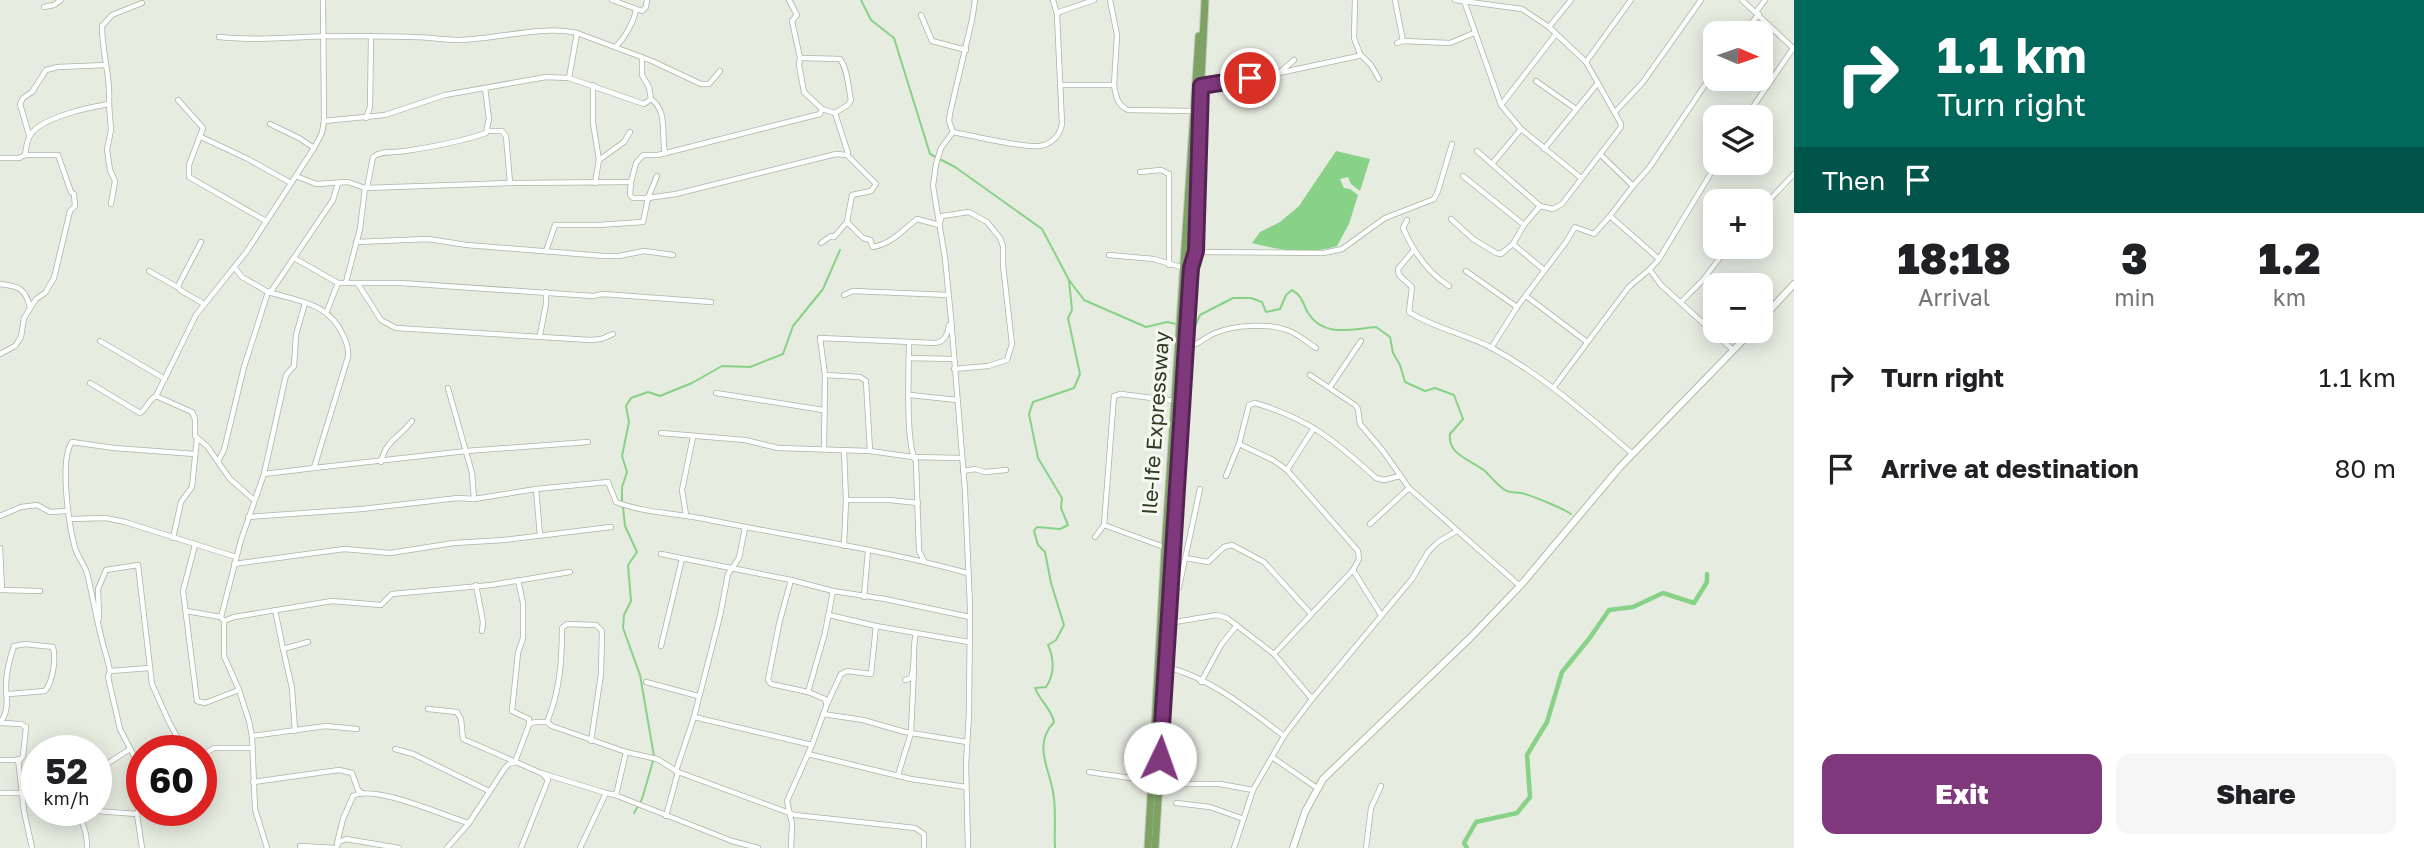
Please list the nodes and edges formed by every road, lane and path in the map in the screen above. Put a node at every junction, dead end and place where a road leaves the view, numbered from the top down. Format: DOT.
graph roads {
  1 [pos="61,0"];
  2 [pos="323,0"];
  3 [pos="612,0"];
  4 [pos="647,0"];
  5 [pos="789,0"];
  6 [pos="975,0"];
  7 [pos="1053,0"];
  8 [pos="1094,0"];
  9 [pos="1110,0"];
  10 [pos="1203,0"];
  11 [pos="1355,0"];
  12 [pos="1395,0"];
  13 [pos="1455,0"];
  14 [pos="1571,0"];
  15 [pos="1631,0"];
  16 [pos="1701,0"];
  17 [pos="1742,0"];
  18 [pos="1765,0"];
  19 [pos="1464,1"];
  20 [pos="142,2"];
  21 [pos="1506,3"];
  22 [pos="44,7"];
  23 [pos="636,10"];
  24 [pos="1757,13"];
  25 [pos="921,15"];
  26 [pos="1057,15"];
  27 [pos="1751,21"];
  28 [pos="1549,27"];
  29 [pos="577,33"];
  30 [pos="1474,33"];
  31 [pos="1556,34"];
  32 [pos="219,37"];
  33 [pos="323,38"];
  34 [pos="371,38"];
  35 [pos="615,47"];
  36 [pos="1794,47"];
  37 [pos="965,50"];
  38 [pos="1360,54"];
  39 [pos="642,57"];
  40 [pos="800,58"];
  41 [pos="1294,60"];
  42 [pos="1586,62"];
  43 [pos="106,65"];
  44 [pos="720,71"];
  45 [pos="1279,73"];
  46 [pos="569,78"];
  47 [pos="1379,79"];
  48 [pos="1536,81"];
  49 [pos="1598,83"];
  50 [pos="593,85"];
  51 [pos="1062,85"];
  52 [pos="1114,85"];
  53 [pos="1201,86"];
  54 [pos="485,88"];
  55 [pos="1703,88"];
  56 [pos="651,99"];
  57 [pos="178,100"];
  58 [pos="109,104"];
  59 [pos="1501,105"];
  60 [pos="1754,105"];
  61 [pos="822,109"];
  62 [pos="1576,109"];
  63 [pos="1616,111"];
  64 [pos="835,113"];
  65 [pos="1195,116"];
  66 [pos="366,118"];
  67 [pos="324,121"];
  68 [pos="270,124"];
  69 [pos="1521,129"];
  70 [pos="488,131"];
  71 [pos="630,132"];
  72 [pos="953,132"];
  73 [pos="30,135"];
  74 [pos="201,137"];
  75 [pos="1195,139"];
  76 [pos="1452,144"];
  77 [pos="314,148"];
  78 [pos="1544,149"];
  79 [pos="1477,151"];
  80 [pos="665,153"];
  81 [pos="25,155"];
  82 [pos="846,155"];
  83 [pos="1601,155"];
  84 [pos="0,158"];
  85 [pos="599,160"];
  86 [pos="1492,164"];
  87 [pos="1140,172"];
  88 [pos="1794,174"];
  89 [pos="1710,175"];
  90 [pos="296,176"];
  91 [pos="657,176"];
  92 [pos="1463,176"];
  93 [pos="1581,177"];
  94 [pos="631,182"];
  95 [pos="291,183"];
  96 [pos="338,183"];
  97 [pos="510,183"];
  98 [pos="595,183"];
  99 [pos="1633,186"];
  100 [pos="366,188"];
  101 [pos="1773,196"];
  102 [pos="648,198"];
  103 [pos="111,204"];
  104 [pos="1540,206"];
  105 [pos="1610,216"];
  106 [pos="1451,219"];
  107 [pos="1406,220"];
  108 [pos="266,221"];
  109 [pos="847,222"];
  110 [pos="939,225"];
  111 [pos="1524,225"];
  112 [pos="201,242"];
  113 [pos="356,242"];
  114 [pos="821,243"];
  115 [pos="1513,244"];
  116 [pos="546,251"];
  117 [pos="1196,251"];
  118 [pos="1413,251"];
  119 [pos="673,255"];
  120 [pos="1109,255"];
  121 [pos="294,258"];
  122 [pos="1659,259"];
  123 [pos="1719,259"];
  124 [pos="1169,265"];
  125 [pos="235,268"];
  126 [pos="1187,268"];
  127 [pos="1544,270"];
  128 [pos="1650,270"];
  129 [pos="149,271"];
  130 [pos="1466,271"];
  131 [pos="346,282"];
  132 [pos="338,283"];
  133 [pos="0,284"];
  134 [pos="358,284"];
  135 [pos="1794,284"];
  136 [pos="1449,286"];
  137 [pos="178,288"];
  138 [pos="268,292"];
  139 [pos="546,292"];
  140 [pos="844,295"];
  141 [pos="948,295"];
  142 [pos="1526,296"];
  143 [pos="711,302"];
  144 [pos="1681,302"];
  145 [pos="305,303"];
  146 [pos="204,304"];
  147 [pos="1517,307"];
  148 [pos="1773,307"];
  149 [pos="30,309"];
  150 [pos="327,311"];
  151 [pos="951,318"];
  152 [pos="1184,325"];
  153 [pos="612,334"];
  154 [pos="540,335"];
  155 [pos="100,341"];
  156 [pos="1361,341"];
  157 [pos="909,342"];
  158 [pos="1587,342"];
  159 [pos="1740,343"];
  160 [pos="1185,346"];
  161 [pos="1316,348"];
  162 [pos="1491,348"];
  163 [pos="1733,350"];
  164 [pos="0,354"];
  165 [pos="954,359"];
  166 [pos="909,360"];
  167 [pos="954,369"];
  168 [pos="825,375"];
  169 [pos="1310,375"];
  170 [pos="164,379"];
  171 [pos="90,383"];
  172 [pos="1330,387"];
  173 [pos="1554,387"];
  174 [pos="448,388"];
  175 [pos="716,393"];
  176 [pos="910,395"];
  177 [pos="156,396"];
  178 [pos="957,400"];
  179 [pos="1175,401"];
  180 [pos="823,410"];
  181 [pos="412,421"];
  182 [pos="1314,428"];
  183 [pos="661,433"];
  184 [pos="198,437"];
  185 [pos="694,437"];
  186 [pos="588,442"];
  187 [pos="1239,444"];
  188 [pos="824,449"];
  189 [pos="844,450"];
  190 [pos="466,451"];
  191 [pos="870,451"];
  192 [pos="195,453"];
  193 [pos="1633,454"];
  194 [pos="913,457"];
  195 [pos="961,458"];
  196 [pos="218,461"];
  197 [pos="381,462"];
  198 [pos="314,468"];
  199 [pos="1006,470"];
  200 [pos="1287,470"];
  201 [pos="963,471"];
  202 [pos="264,474"];
  203 [pos="1226,476"];
  204 [pos="1400,476"];
  205 [pos="1409,488"];
  206 [pos="536,489"];
  207 [pos="1200,489"];
  208 [pos="474,499"];
  209 [pos="254,500"];
  210 [pos="846,500"];
  211 [pos="918,503"];
  212 [pos="66,511"];
  213 [pos="686,515"];
  214 [pos="0,516"];
  215 [pos="248,517"];
  216 [pos="70,519"];
  217 [pos="1104,524"];
  218 [pos="1370,524"];
  219 [pos="611,527"];
  220 [pos="745,528"];
  221 [pos="1457,531"];
  222 [pos="540,535"];
  223 [pos="1095,537"];
  224 [pos="173,538"];
  225 [pos="195,545"];
  226 [pos="844,546"];
  227 [pos="0,548"];
  228 [pos="1168,550"];
  229 [pos="868,551"];
  230 [pos="661,554"];
  231 [pos="236,558"];
  232 [pos="1185,558"];
  233 [pos="682,559"];
  234 [pos="925,561"];
  235 [pos="234,564"];
  236 [pos="733,568"];
  237 [pos="1353,570"];
  238 [pos="570,572"];
  239 [pos="967,573"];
  240 [pos="518,580"];
  241 [pos="791,580"];
  242 [pos="476,585"];
  243 [pos="1520,586"];
  244 [pos="1,590"];
  245 [pos="40,591"];
  246 [pos="833,591"];
  247 [pos="1169,592"];
  248 [pos="864,597"];
  249 [pos="275,610"];
  250 [pos="186,611"];
  251 [pos="1311,614"];
  252 [pos="828,615"];
  253 [pos="1381,615"];
  254 [pos="970,617"];
  255 [pos="223,619"];
  256 [pos="1168,623"];
  257 [pos="1237,625"];
  258 [pos="876,626"];
  259 [pos="99,627"];
  260 [pos="482,631"];
  261 [pos="916,633"];
  262 [pos="308,642"];
  263 [pos="969,642"];
  264 [pos="661,646"];
  265 [pos="283,649"];
  266 [pos="1275,654"];
  267 [pos="914,667"];
  268 [pos="1165,667"];
  269 [pos="150,668"];
  270 [pos="110,671"];
  271 [pos="905,680"];
  272 [pos="646,682"];
  273 [pos="1201,682"];
  274 [pos="239,690"];
  275 [pos="808,692"];
  276 [pos="9,694"];
  277 [pos="698,696"];
  278 [pos="1312,699"];
  279 [pos="827,704"];
  280 [pos="1159,706"];
  281 [pos="428,709"];
  282 [pos="824,714"];
  283 [pos="694,717"];
  284 [pos="529,722"];
  285 [pos="547,722"];
  286 [pos="0,723"];
  287 [pos="357,729"];
  288 [pos="295,731"];
  289 [pos="911,733"];
  290 [pos="177,735"];
  291 [pos="252,736"];
  292 [pos="1284,736"];
  293 [pos="126,741"];
  294 [pos="591,741"];
  295 [pos="967,742"];
  296 [pos="812,745"];
  297 [pos="217,748"];
  298 [pos="252,748"];
  299 [pos="395,749"];
  300 [pos="626,752"];
  301 [pos="808,754"];
  302 [pos="1272,757"];
  303 [pos="0,760"];
  304 [pos="18,760"];
  305 [pos="515,762"];
  306 [pos="677,771"];
  307 [pos="541,772"];
  308 [pos="1089,772"];
  309 [pos="898,775"];
  310 [pos="253,782"];
  311 [pos="1155,782"];
  312 [pos="356,785"];
  313 [pos="1381,786"];
  314 [pos="966,787"];
  315 [pos="1317,788"];
  316 [pos="1253,790"];
  317 [pos="489,791"];
  318 [pos="0,793"];
  319 [pos="21,793"];
  320 [pos="362,793"];
  321 [pos="606,793"];
  322 [pos="615,795"];
  323 [pos="353,796"];
  324 [pos="1176,803"];
  325 [pos="789,812"];
  326 [pos="666,816"];
  327 [pos="1244,819"];
  328 [pos="469,823"];
  329 [pos="28,826"];
  330 [pos="83,826"];
  331 [pos="139,826"];
  332 [pos="732,841"];
  333 [pos="300,846"];
  334 [pos="32,848"];
  335 [pos="87,848"];
  336 [pos="142,848"];
  337 [pos="267,848"];
  338 [pos="336,848"];
  339 [pos="399,848"];
  340 [pos="447,848"];
  341 [pos="521,848"];
  342 [pos="580,848"];
  343 [pos="729,848"];
  344 [pos="758,848"];
  345 [pos="791,848"];
  346 [pos="924,848"];
  347 [pos="968,848"];
  348 [pos="1148,848"];
  349 [pos="1155,848"];
  350 [pos="1234,848"];
  351 [pos="1293,848"];
  352 [pos="1366,848"];
  1 -- 22 [label="street"];
  2 -- 33 [label="street"];
  3 -- 23 [label="street"];
  4 -- 23 [label="street"];
  5 -- 40 [label="street"];
  6 -- 37 [label="street"];
  7 -- 26 [label="street"];
  8 -- 26 [label="street"];
  9 -- 52 [label="street"];
  10 -- 53 [label="main road, Ile-Ife Expressway"];
  10 -- 65 [label="main road, Ile-Ife Expressway"];
  11 -- 38 [label="street"];
  12 -- 30 [label="street"];
  13 -- 19 [label="street"];
  14 -- 28 [label="street"];
  15 -- 42 [label="street"];
  16 -- 63 [label="street"];
  17 -- 24 [label="street"];
  18 -- 24 [label="street"];
  19 -- 21 [label="street"];
  19 -- 30 [label="street"];
  20 -- 43 [label="street"];
  21 -- 28 [label="street"];
  23 -- 35 [label="street"];
  24 -- 27 [label="street"];
  24 -- 36 [label="street"];
  25 -- 37 [label="street"];
  26 -- 51 [label="street"];
  28 -- 31 [label="street"];
  29 -- 34 [label="street"];
  29 -- 35 [label="street"];
  29 -- 46 [label="street"];
  30 -- 59 [label="street"];
  31 -- 42 [label="street"];
  31 -- 59 [label="street"];
  32 -- 33 [label="street"];
  33 -- 34 [label="street"];
  33 -- 67 [label="street"];
  34 -- 66 [label="street"];
  35 -- 39 [label="street"];
  36 -- 60 [label="street"];
  37 -- 72 [label="street"];
  38 -- 45 [label="street"];
  38 -- 47 [label="street"];
  39 -- 44 [label="street"];
  39 -- 56 [label="street"];
  40 -- 61 [label="street"];
  40 -- 64 [label="street"];
  41 -- 45 [label="street"];
  42 -- 49 [label="street"];
  43 -- 58 [label="street"];
  43 -- 73 [label="street"];
  45 -- 53 [label="street"];
  46 -- 50 [label="street"];
  46 -- 54 [label="street"];
  48 -- 62 [label="street"];
  49 -- 62 [label="street"];
  49 -- 63 [label="street"];
  50 -- 56 [label="street"];
  50 -- 85 [label="street"];
  51 -- 52 [label="street"];
  51 -- 72 [label="street"];
  52 -- 65 [label="street"];
  53 -- 65 [label="main road, Ile-Ife Expressway"];
  54 -- 66 [label="street"];
  54 -- 70 [label="street"];
  55 -- 99 [label="street"];
  56 -- 80 [label="street"];
  57 -- 74 [label="street"];
  58 -- 73 [label="street"];
  58 -- 103 [label="street"];
  59 -- 69 [label="street"];
  61 -- 64 [label="street"];
  61 -- 80 [label="street"];
  62 -- 78 [label="street"];
  63 -- 83 [label="street"];
  64 -- 82 [label="street"];
  65 -- 75 [label="main road, Ile-Ife Expressway"];
  66 -- 67 [label="street"];
  67 -- 77 [label="street"];
  68 -- 77 [label="street"];
  69 -- 78 [label="street"];
  69 -- 86 [label="street"];
  70 -- 97 [label="street"];
  70 -- 100 [label="street"];
  71 -- 85 [label="street"];
  72 -- 110 [label="street"];
  73 -- 81 [label="street"];
  74 -- 95 [label="street"];
  74 -- 108 [label="street"];
  75 -- 117 [label="main road, Ile-Ife Expressway"];
  75 -- 126 [label="main road, Ile-Ife Expressway"];
  76 -- 117 [label="street"];
  77 -- 90 [label="street"];
  78 -- 93 [label="street"];
  79 -- 86 [label="street"];
  80 -- 94 [label="street"];
  81 -- 84 [label="street"];
  81 -- 149 [label="street"];
  82 -- 102 [label="street"];
  82 -- 109 [label="street"];
  83 -- 93 [label="street"];
  83 -- 99 [label="street"];
  85 -- 98 [label="street"];
  86 -- 104 [label="street"];
  87 -- 124 [label="street"];
  88 -- 101 [label="street"];
  89 -- 122 [label="street"];
  90 -- 95 [label="street"];
  90 -- 96 [label="street"];
  91 -- 102 [label="street"];
  92 -- 111 [label="street"];
  93 -- 104 [label="street"];
  94 -- 98 [label="street"];
  94 -- 102 [label="street"];
  95 -- 108 [label="street"];
  96 -- 100 [label="street"];
  96 -- 121 [label="street"];
  97 -- 98 [label="street"];
  97 -- 100 [label="street"];
  99 -- 105 [label="street"];
  100 -- 113 [label="street"];
  102 -- 116 [label="street"];
  104 -- 111 [label="street"];
  105 -- 122 [label="street"];
  105 -- 127 [label="street"];
  106 -- 115 [label="street"];
  107 -- 118 [label="street"];
  108 -- 125 [label="street"];
  109 -- 110 [label="street"];
  109 -- 114 [label="street"];
  110 -- 141 [label="street"];
  110 -- 167 [label="street"];
  111 -- 115 [label="street"];
  112 -- 137 [label="street"];
  113 -- 116 [label="street"];
  113 -- 131 [label="street"];
  115 -- 127 [label="street"];
  116 -- 119 [label="street"];
  117 -- 126 [label="main road, Ile-Ife Expressway"];
  118 -- 136 [label="street"];
  118 -- 162 [label="street"];
  120 -- 124 [label="street"];
  121 -- 132 [label="street"];
  121 -- 138 [label="street"];
  122 -- 128 [label="street"];
  123 -- 144 [label="street"];
  124 -- 126 [label="street"];
  125 -- 138 [label="street"];
  125 -- 146 [label="street"];
  126 -- 152 [label="main road, Ile-Ife Expressway"];
  127 -- 142 [label="street"];
  128 -- 144 [label="street"];
  128 -- 158 [label="street"];
  129 -- 137 [label="street"];
  130 -- 147 [label="street"];
  131 -- 132 [label="street"];
  131 -- 134 [label="street"];
  132 -- 150 [label="street"];
  133 -- 149 [label="street"];
  134 -- 139 [label="street"];
  134 -- 154 [label="street"];
  135 -- 148 [label="main road"];
  137 -- 146 [label="street"];
  138 -- 145 [label="street"];
  138 -- 196 [label="street"];
  139 -- 143 [label="street"];
  139 -- 154 [label="street"];
  140 -- 141 [label="street"];
  141 -- 151 [label="street"];
  142 -- 147 [label="street"];
  142 -- 158 [label="street"];
  144 -- 163 [label="street"];
  145 -- 150 [label="street"];
  145 -- 202 [label="street"];
  146 -- 170 [label="street"];
  147 -- 162 [label="street"];
  149 -- 164 [label="street"];
  150 -- 198 [label="street"];
  151 -- 157 [label="street"];
  151 -- 165 [label="street"];
  152 -- 160 [label="main road, Ile-Ife Expressway"];
  152 -- 179 [label="main road, Ile-Ife Expressway"];
  153 -- 154 [label="street"];
  155 -- 170 [label="street"];
  156 -- 172 [label="street"];
  157 -- 166 [label="street"];
  157 -- 168 [label="street"];
  158 -- 173 [label="street"];
  159 -- 163 [label="main road"];
  160 -- 161 [label="street"];
  160 -- 228 [label="main road, Ile-Ife Expressway"];
  162 -- 173 [label="street"];
  163 -- 193 [label="main road"];
  165 -- 166 [label="street"];
  165 -- 167 [label="street"];
  166 -- 176 [label="street"];
  167 -- 178 [label="street"];
  168 -- 180 [label="street"];
  168 -- 191 [label="street"];
  169 -- 172 [label="street"];
  170 -- 177 [label="street"];
  171 -- 177 [label="street"];
  172 -- 204 [label="street"];
  173 -- 193 [label="street"];
  174 -- 190 [label="street"];
  175 -- 180 [label="street"];
  176 -- 178 [label="street"];
  176 -- 194 [label="street"];
  177 -- 184 [label="street"];
  178 -- 195 [label="street"];
  179 -- 217 [label="street"];
  179 -- 228 [label="main road, Ile-Ife Expressway"];
  180 -- 188 [label="street"];
  181 -- 197 [label="street"];
  182 -- 187 [label="street"];
  182 -- 200 [label="street"];
  182 -- 204 [label="street"];
  183 -- 185 [label="street"];
  184 -- 192 [label="street"];
  184 -- 196 [label="street"];
  185 -- 188 [label="street"];
  185 -- 213 [label="street"];
  186 -- 190 [label="street"];
  187 -- 200 [label="street"];
  187 -- 203 [label="street"];
  188 -- 189 [label="street"];
  189 -- 191 [label="street"];
  189 -- 210 [label="street"];
  190 -- 197 [label="street"];
  190 -- 208 [label="street"];
  191 -- 194 [label="street"];
  192 -- 212 [label="street"];
  192 -- 224 [label="street"];
  193 -- 243 [label="main road"];
  194 -- 195 [label="street"];
  194 -- 211 [label="street"];
  195 -- 201 [label="street"];
  196 -- 209 [label="street"];
  197 -- 198 [label="street"];
  198 -- 202 [label="street"];
  199 -- 201 [label="street"];
  200 -- 237 [label="street"];
  201 -- 239 [label="street"];
  202 -- 209 [label="street"];
  204 -- 205 [label="street"];
  205 -- 218 [label="street"];
  205 -- 221 [label="street"];
  206 -- 208 [label="street"];
  206 -- 213 [label="street"];
  206 -- 222 [label="street"];
  207 -- 232 [label="street"];
  208 -- 215 [label="street"];
  209 -- 215 [label="street"];
  210 -- 211 [label="street"];
  210 -- 226 [label="street"];
  211 -- 234 [label="street"];
  212 -- 214 [label="street"];
  212 -- 216 [label="street"];
  213 -- 220 [label="street"];
  215 -- 231 [label="street"];
  216 -- 224 [label="street"];
  216 -- 259 [label="street"];
  217 -- 223 [label="street"];
  217 -- 228 [label="street"];
  219 -- 222 [label="street"];
  220 -- 226 [label="street"];
  220 -- 236 [label="street"];
  221 -- 243 [label="street"];
  221 -- 253 [label="street"];
  222 -- 235 [label="street"];
  224 -- 225 [label="street"];
  225 -- 231 [label="street"];
  225 -- 250 [label="street"];
  226 -- 229 [label="street"];
  227 -- 244 [label="street"];
  228 -- 247 [label="main road, Ile-Ife Expressway"];
  228 -- 280 [label="main road, Ile-Ife Expressway"];
  229 -- 234 [label="street"];
  229 -- 248 [label="street"];
  230 -- 233 [label="street"];
  231 -- 235 [label="street"];
  232 -- 247 [label="street"];
  232 -- 251 [label="street"];
  233 -- 236 [label="street"];
  233 -- 264 [label="street"];
  234 -- 239 [label="street"];
  235 -- 255 [label="street"];
  236 -- 241 [label="street"];
  236 -- 277 [label="street"];
  237 -- 251 [label="street"];
  237 -- 253 [label="street"];
  238 -- 240 [label="street"];
  239 -- 254 [label="street"];
  240 -- 242 [label="street"];
  240 -- 284 [label="street"];
  241 -- 246 [label="street"];
  241 -- 275 [label="street"];
  242 -- 249 [label="street"];
  242 -- 260 [label="street"];
  243 -- 315 [label="main road"];
  244 -- 245 [label="street"];
  246 -- 248 [label="street"];
  246 -- 252 [label="street"];
  247 -- 256 [label="main road, Ile-Ife Expressway"];
  248 -- 254 [label="street"];
  249 -- 255 [label="street"];
  249 -- 265 [label="street"];
  250 -- 255 [label="street"];
  250 -- 274 [label="street"];
  251 -- 266 [label="street"];
  252 -- 258 [label="street"];
  252 -- 275 [label="street"];
  253 -- 278 [label="street"];
  254 -- 263 [label="street"];
  255 -- 274 [label="street"];
  256 -- 257 [label="street"];
  256 -- 268 [label="main road, Ile-Ife Expressway"];
  257 -- 266 [label="street"];
  257 -- 273 [label="street"];
  258 -- 261 [label="street"];
  258 -- 279 [label="street"];
  259 -- 269 [label="street"];
  259 -- 270 [label="street"];
  261 -- 263 [label="street"];
  261 -- 267 [label="street"];
  262 -- 265 [label="street"];
  263 -- 295 [label="street"];
  265 -- 288 [label="street"];
  266 -- 278 [label="street"];
  267 -- 271 [label="street"];
  267 -- 289 [label="street"];
  268 -- 273 [label="street"];
  268 -- 280 [label="main road, Ile-Ife Expressway"];
  269 -- 270 [label="street"];
  269 -- 290 [label="street"];
  270 -- 293 [label="street"];
  272 -- 277 [label="street"];
  273 -- 292 [label="street"];
  274 -- 291 [label="street"];
  275 -- 279 [label="street"];
  276 -- 276 [label="street"];
  276 -- 286 [label="street"];
  277 -- 283 [label="street"];
  278 -- 292 [label="street"];
  279 -- 282 [label="street"];
  280 -- 311 [label="main road, Ile-Ife Expressway"];
  281 -- 305 [label="street"];
  282 -- 289 [label="street"];
  282 -- 296 [label="street"];
  283 -- 296 [label="street"];
  283 -- 306 [label="street"];
  284 -- 285 [label="street"];
  284 -- 305 [label="street"];
  285 -- 294 [label="street"];
  285 -- 294 [label="street"];
  286 -- 304 [label="street"];
  287 -- 288 [label="street"];
  288 -- 291 [label="street"];
  289 -- 295 [label="street"];
  289 -- 309 [label="street"];
  291 -- 298 [label="street"];
  292 -- 302 [label="street"];
  294 -- 300 [label="street"];
  295 -- 314 [label="street"];
  296 -- 301 [label="street"];
  297 -- 298 [label="street"];
  298 -- 310 [label="street"];
  299 -- 317 [label="street"];
  300 -- 306 [label="street"];
  300 -- 322 [label="street"];
  301 -- 309 [label="street"];
  301 -- 325 [label="street"];
  302 -- 315 [label="street"];
  302 -- 316 [label="street"];
  303 -- 304 [label="street"];
  304 -- 319 [label="street"];
  305 -- 307 [label="street"];
  305 -- 317 [label="street"];
  306 -- 325 [label="street"];
  306 -- 326 [label="street"];
  307 -- 321 [label="street"];
  307 -- 341 [label="street"];
  308 -- 311 [label="street"];
  309 -- 314 [label="street"];
  310 -- 312 [label="street"];
  310 -- 337 [label="street"];
  311 -- 316 [label="street"];
  311 -- 348 [label="main road, Ile-Ife Expressway"];
  311 -- 349 [label="main road, Ile-Ife Expressway"];
  312 -- 320 [label="street"];
  312 -- 323 [label="street"];
  313 -- 352 [label="street"];
  314 -- 347 [label="street"];
  315 -- 351 [label="main road"];
  316 -- 327 [label="street"];
  317 -- 328 [label="street"];
  318 -- 319 [label="street"];
  320 -- 323 [label="street"];
  320 -- 328 [label="street"];
  321 -- 322 [label="street"];
  321 -- 342 [label="street"];
  322 -- 326 [label="street"];
  323 -- 338 [label="street"];
  324 -- 327 [label="street"];
  325 -- 345 [label="street"];
  325 -- 346 [label="street"];
  326 -- 332 [label="street"];
  327 -- 350 [label="street"];
  328 -- 340 [label="street"];
  329 -- 334 [label="street"];
  330 -- 335 [label="street"];
  331 -- 336 [label="street"];
  332 -- 343 [label="street"];
  332 -- 344 [label="street"];
  333 -- 338 [label="street"];
  338 -- 339 [label="street"];
}
